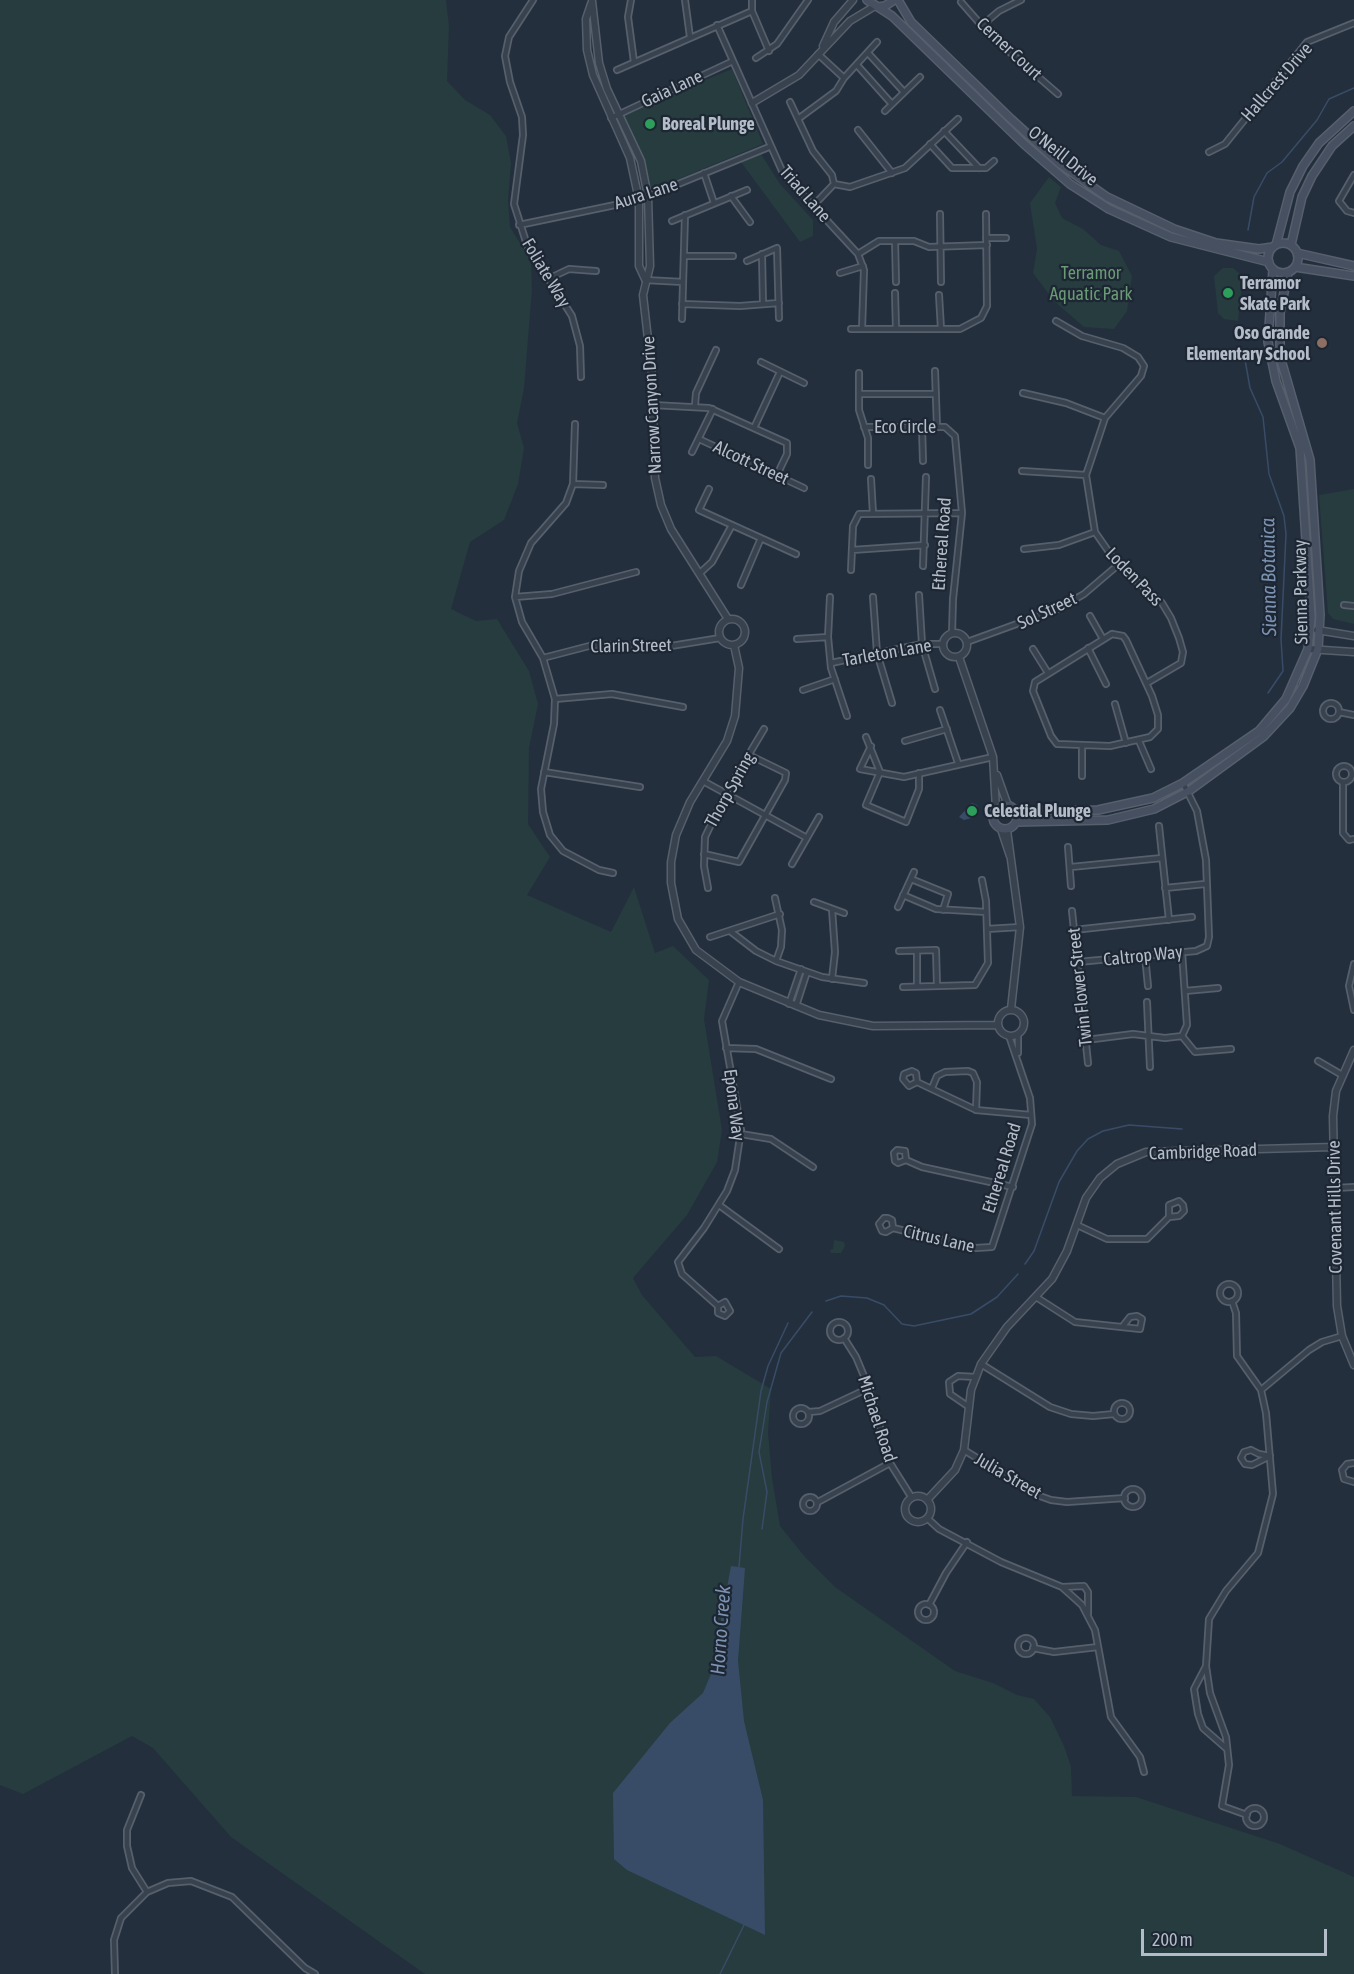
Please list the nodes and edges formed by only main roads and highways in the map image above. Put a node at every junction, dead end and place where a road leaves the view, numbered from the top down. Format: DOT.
graph roads {
  1 [pos="867,0"];
  2 [pos="896,0"];
  3 [pos="876,6"];
  4 [pos="1354,111"];
  5 [pos="1354,126"];
  6 [pos="1291,245"];
  7 [pos="1274,246"];
  8 [pos="1297,253"];
  9 [pos="1271,266"];
  10 [pos="1354,266"];
  11 [pos="1295,267"];
  12 [pos="1288,272"];
  13 [pos="1354,276"];
  14 [pos="1015,811"];
  15 [pos="1016,822"];
  1 -- 3 [label="main road, O'Neill Drive"];
  2 -- 3 [label="main road, O'Neill Drive"];
  2 -- 7 [label="main road, O'Neill Drive"];
  3 -- 9 [label="main road, O'Neill Drive"];
  4 -- 7 [label="main road"];
  5 -- 6 [label="main road"];
  6 -- 7 [label="main road, O'Neill Drive"];
  6 -- 8 [label="main road"];
  7 -- 9 [label="main road"];
  8 -- 10 [label="main road"];
  8 -- 11 [label="main road"];
  9 -- 12 [label="main road, O'Neill Drive"];
  9 -- 14 [label="main road, Sienna Parkway"];
  11 -- 12 [label="main road"];
  11 -- 13 [label="main road"];
  12 -- 15 [label="main road, Sienna Parkway"];
  14 -- 15 [label="main road"];
  14 -- 15 [label="main road"];
}
